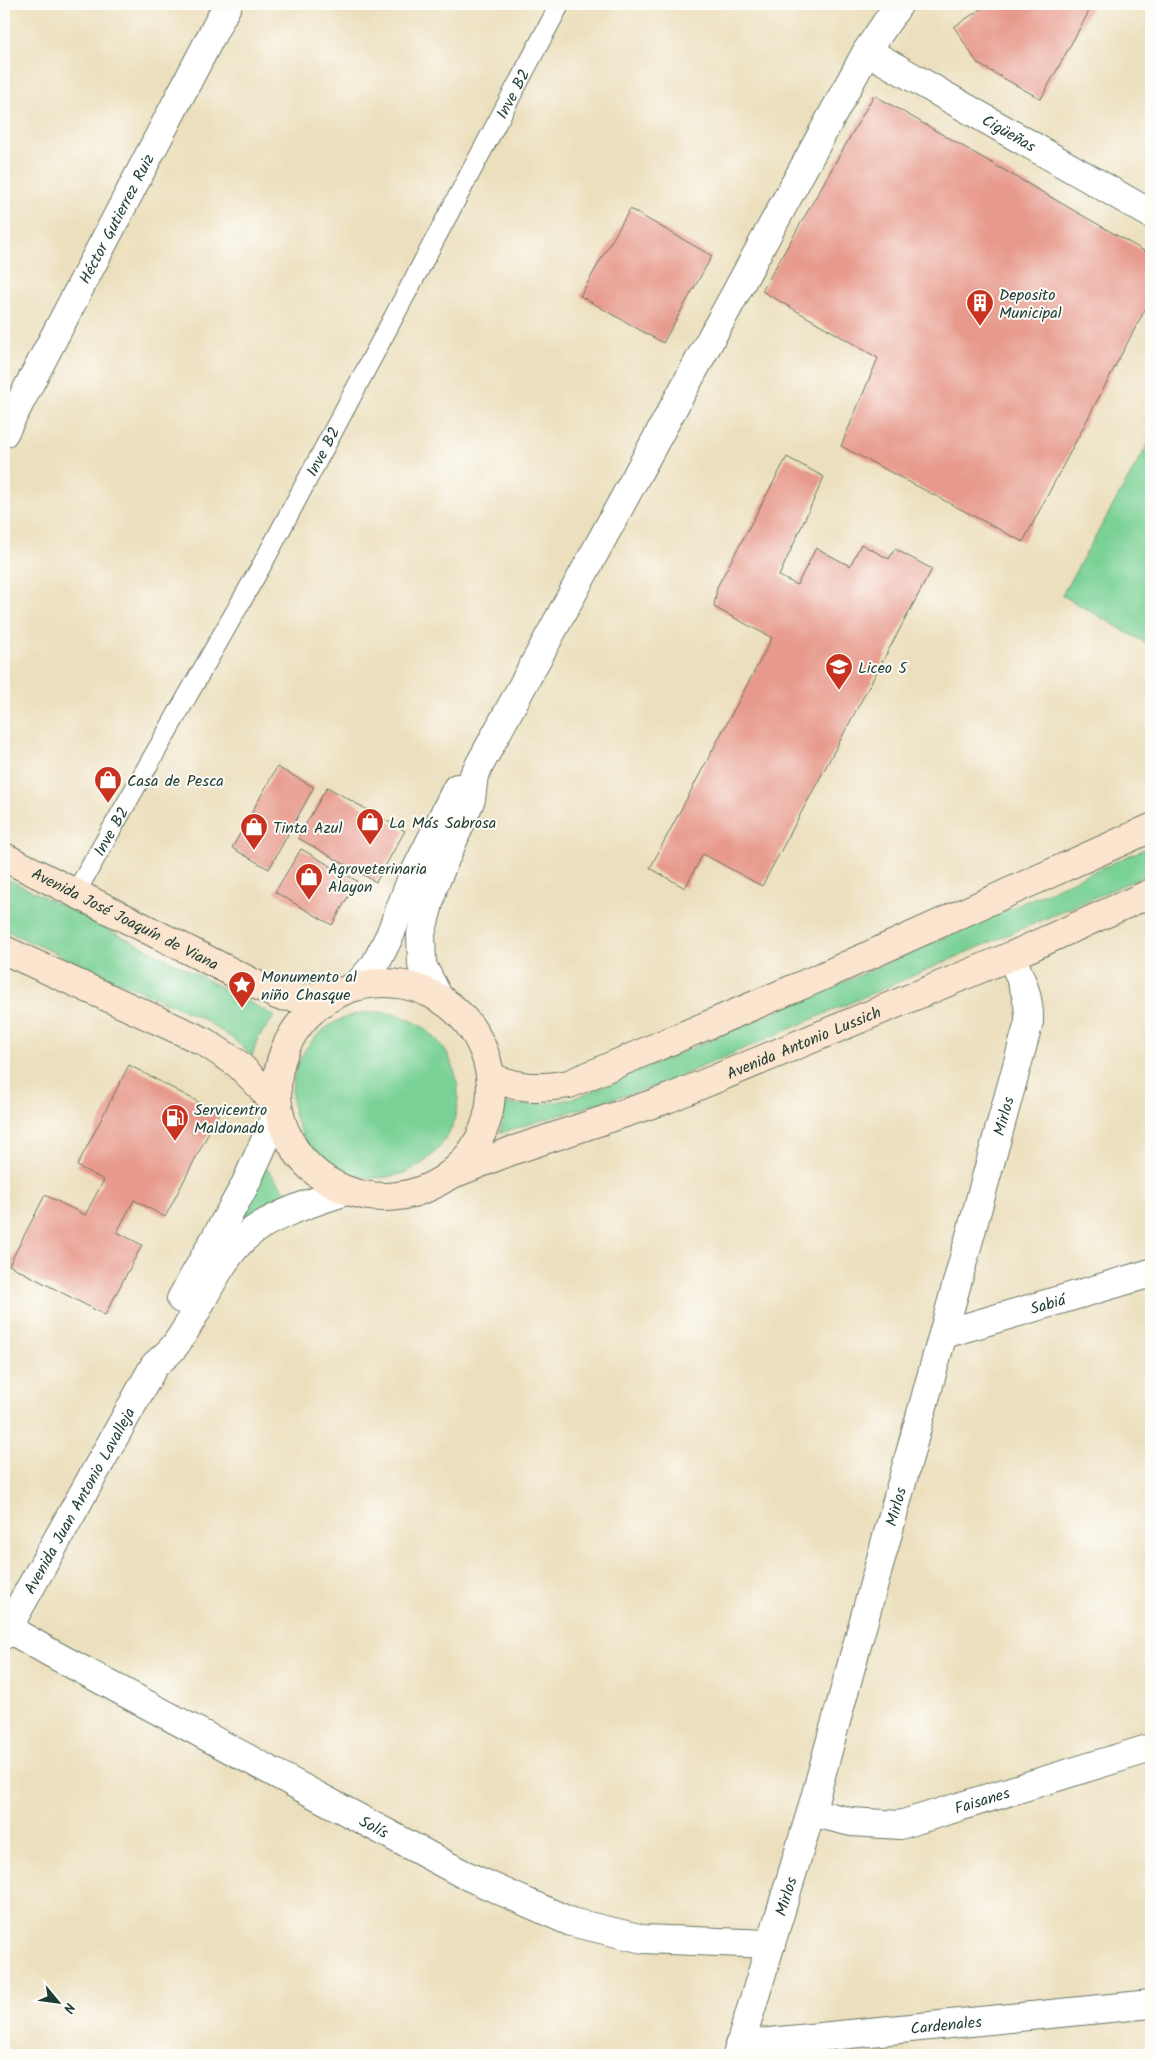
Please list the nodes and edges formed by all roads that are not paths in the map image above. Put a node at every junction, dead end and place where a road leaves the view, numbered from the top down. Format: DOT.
graph roads {
  1 [pos="228,4"];
  2 [pos="560,4"];
  3 [pos="899,4"];
  4 [pos="866,51"];
  5 [pos="1151,214"];
  6 [pos="4,433"];
  7 [pos="474,775"];
  8 [pos="1151,828"];
  9 [pos="4,857"];
  10 [pos="76,892"];
  11 [pos="1151,893"];
  12 [pos="4,950"];
  13 [pos="1011,956"];
  14 [pos="345,990"];
  15 [pos="438,996"];
  16 [pos="491,1077"];
  17 [pos="278,1110"];
  18 [pos="448,1176"];
  19 [pos="346,1191"];
  20 [pos="1151,1273"];
  21 [pos="944,1334"];
  22 [pos="154,1366"];
  23 [pos="5,1630"];
  24 [pos="1151,1748"];
  25 [pos="811,1812"];
  26 [pos="771,1944"];
  27 [pos="1151,2004"];
  28 [pos="738,2050"];
  1 -- 6 [label="street, Héctor Gutierrez Ruiz"];
  2 -- 10 [label="lane, Inve B2"];
  3 -- 4 [label="street"];
  4 -- 5 [label="street, Cigüeñas"];
  4 -- 7 [label="street"];
  7 -- 14 [label="street"];
  7 -- 15 [label="street"];
  8 -- 16 [label="main road"];
  9 -- 10 [label="main road, Avenida José Joaquín de Viana"];
  10 -- 14 [label="main road, Avenida José Joaquín de Viana"];
  11 -- 13 [label="main road, Avenida Antonio Lussich"];
  12 -- 17 [label="main road"];
  13 -- 18 [label="main road, Avenida Antonio Lussich"];
  13 -- 21 [label="street, Mirlos"];
  14 -- 15 [label="main road, Avenida José Joaquín de Viana"];
  14 -- 17 [label="main road"];
  15 -- 16 [label="main road, Avenida José Joaquín de Viana"];
  16 -- 18 [label="main road, Avenida José Joaquín de Viana"];
  17 -- 19 [label="main road"];
  17 -- 22 [label="street, Avenida Juan Antonio Lavalleja"];
  18 -- 19 [label="main road"];
  19 -- 22 [label="street, Avenida Juan Antonio Lavalleja"];
  20 -- 21 [label="street, Sabiá"];
  21 -- 25 [label="street, Mirlos"];
  22 -- 23 [label="street, Avenida Juan Antonio Lavalleja"];
  23 -- 26 [label="street, Solís"];
  24 -- 25 [label="street, Faisanes"];
  25 -- 26 [label="street, Mirlos"];
  26 -- 28 [label="street, Mirlos"];
  27 -- 28 [label="street, Cardenales"];
}
